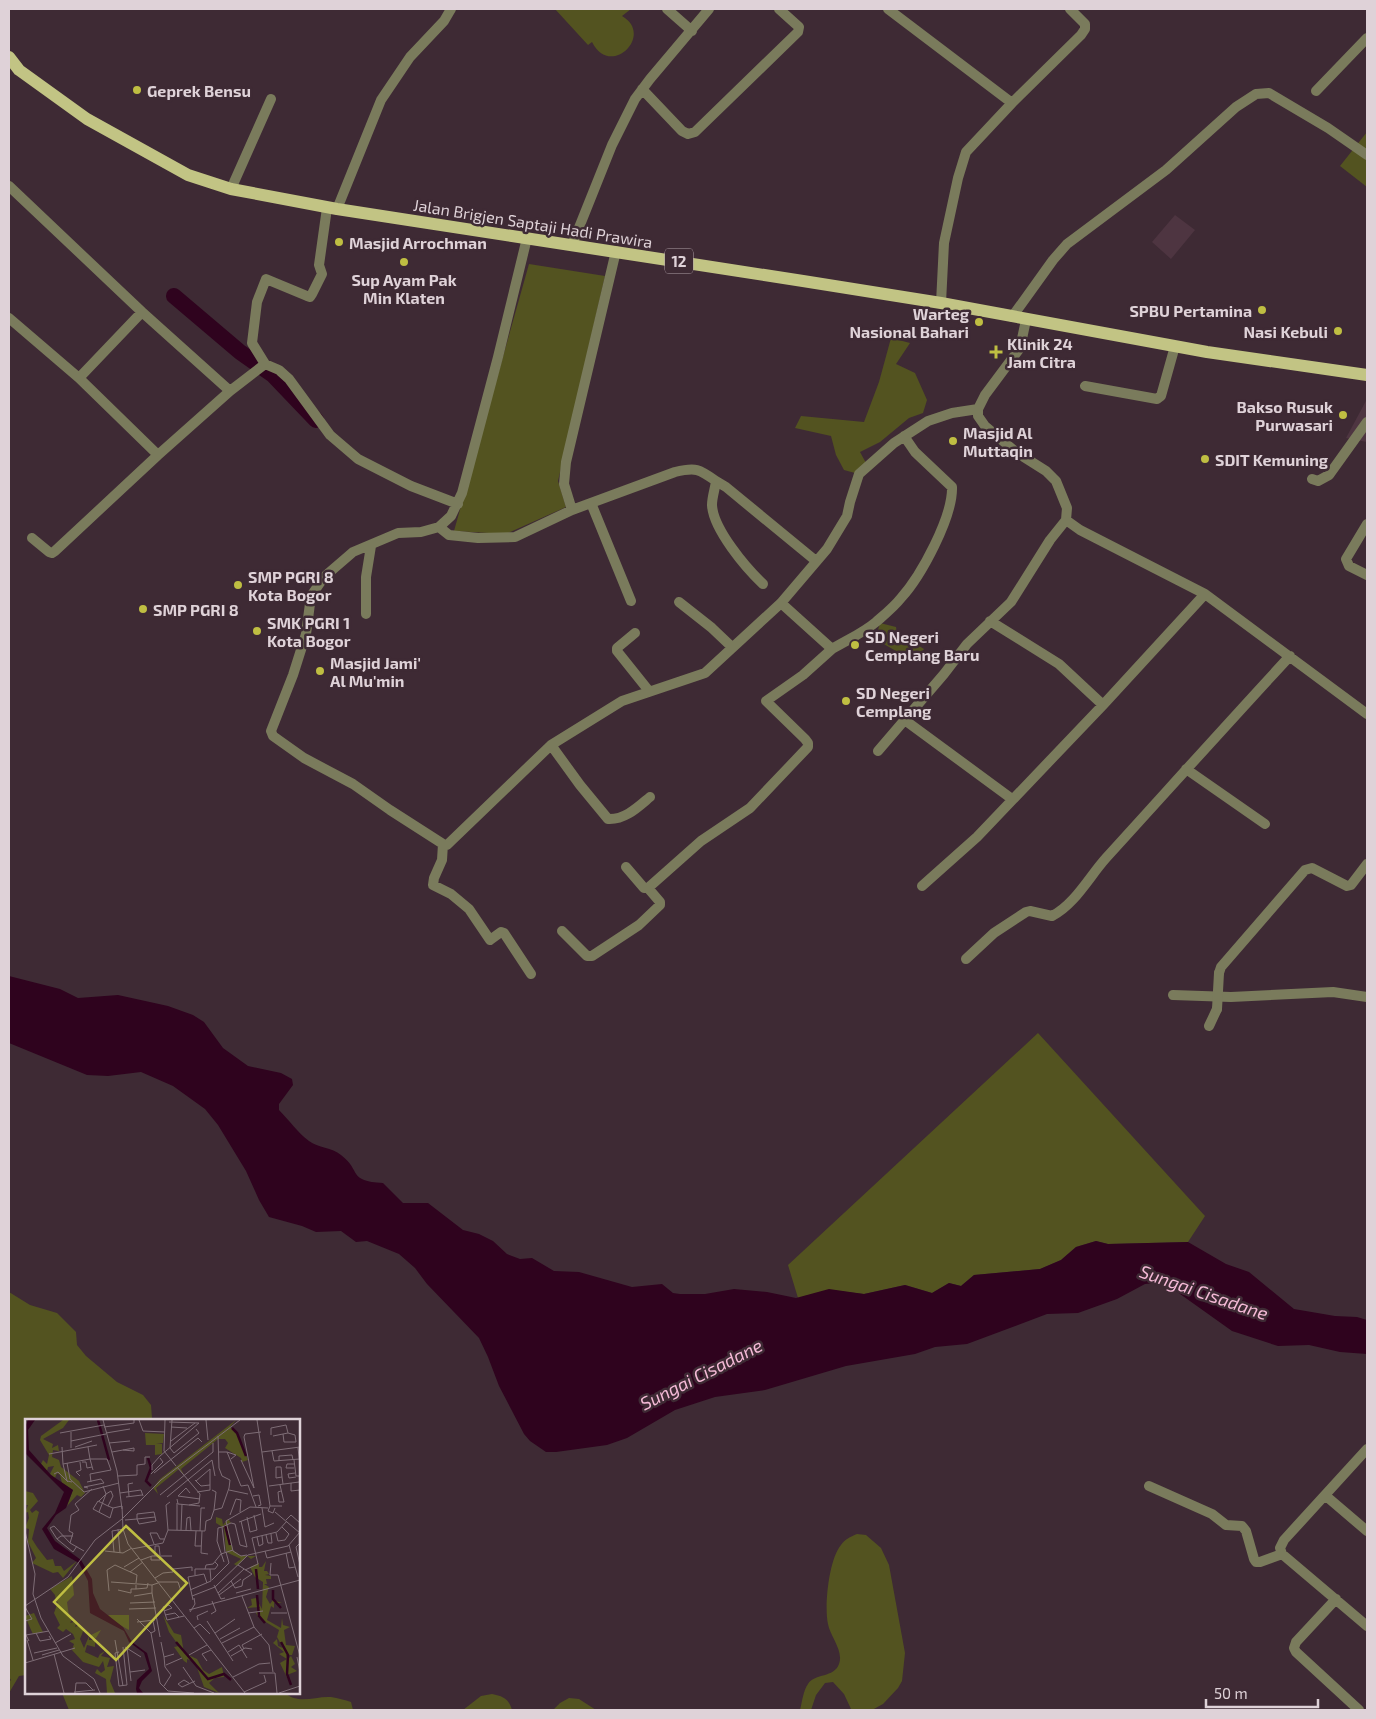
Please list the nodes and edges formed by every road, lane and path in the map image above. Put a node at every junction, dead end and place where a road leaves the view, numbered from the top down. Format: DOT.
graph roads {
  1 [pos="451,9"];
  2 [pos="667,9"];
  3 [pos="709,9"];
  4 [pos="779,9"];
  5 [pos="888,9"];
  6 [pos="1070,9"];
  7 [pos="692,31"];
  8 [pos="1367,38"];
  9 [pos="9,57"];
  10 [pos="14,71"];
  11 [pos="642,89"];
  12 [pos="1316,91"];
  13 [pos="271,99"];
  14 [pos="1012,103"];
  15 [pos="1367,155"];
  16 [pos="9,186"];
  17 [pos="231,189"];
  18 [pos="332,208"];
  19 [pos="527,238"];
  20 [pos="572,245"];
  21 [pos="616,252"];
  22 [pos="941,303"];
  23 [pos="142,312"];
  24 [pos="1012,317"];
  25 [pos="9,318"];
  26 [pos="1026,320"];
  27 [pos="1175,346"];
  28 [pos="262,366"];
  29 [pos="1367,375"];
  30 [pos="79,378"];
  31 [pos="1084,386"];
  32 [pos="230,391"];
  33 [pos="978,409"];
  34 [pos="1367,422"];
  35 [pos="904,436"];
  36 [pos="158,455"];
  37 [pos="1312,479"];
  38 [pos="716,482"];
  39 [pos="591,503"];
  40 [pos="458,504"];
  41 [pos="572,510"];
  42 [pos="1066,520"];
  43 [pos="1367,524"];
  44 [pos="439,527"];
  45 [pos="32,538"];
  46 [pos="371,546"];
  47 [pos="816,561"];
  48 [pos="1367,575"];
  49 [pos="763,584"];
  50 [pos="1206,594"];
  51 [pos="631,602"];
  52 [pos="679,602"];
  53 [pos="781,603"];
  54 [pos="366,614"];
  55 [pos="990,621"];
  56 [pos="635,633"];
  57 [pos="732,647"];
  58 [pos="832,648"];
  59 [pos="1290,656"];
  60 [pos="649,691"];
  61 [pos="1103,706"];
  62 [pos="1367,714"];
  63 [pos="906,721"];
  64 [pos="551,745"];
  65 [pos="878,751"];
  66 [pos="1186,769"];
  67 [pos="650,796"];
  68 [pos="1012,799"];
  69 [pos="1265,824"];
  70 [pos="443,844"];
  71 [pos="1367,864"];
  72 [pos="626,867"];
  73 [pos="922,886"];
  74 [pos="648,888"];
  75 [pos="562,931"];
  76 [pos="966,959"];
  77 [pos="531,974"];
  78 [pos="1173,995"];
  79 [pos="1367,997"];
  80 [pos="1210,1026"];
  81 [pos="1367,1449"];
  82 [pos="1149,1486"];
  83 [pos="1326,1496"];
  84 [pos="1367,1531"];
  85 [pos="1282,1554"];
  86 [pos="1336,1599"];
  87 [pos="1367,1626"];
  88 [pos="1359,1710"];
  1 -- 18 [label="street"];
  2 -- 7 [label="street"];
  3 -- 7 [label="street"];
  4 -- 11 [label="street"];
  5 -- 14 [label="street"];
  6 -- 14 [label="street"];
  7 -- 11 [label="street"];
  8 -- 12 [label="street"];
  9 -- 10 [label="main road, 12"];
  10 -- 17 [label="main road, Jalan Brigjen Saptaji Hadi Prawira / 12"];
  11 -- 20 [label="street"];
  13 -- 17 [label="street"];
  14 -- 22 [label="street"];
  15 -- 24 [label="street"];
  16 -- 23 [label="street"];
  17 -- 18 [label="main road, Jalan Brigjen Saptaji Hadi Prawira / 12"];
  18 -- 19 [label="main road, Jalan Brigjen Saptaji Hadi Prawira / 12"];
  18 -- 28 [label="street"];
  19 -- 20 [label="main road, Jalan Brigjen Saptaji Hadi Prawira / 12"];
  19 -- 40 [label="street"];
  20 -- 21 [label="main road, Jalan Brigjen Saptaji Hadi Prawira / 12"];
  21 -- 22 [label="main road, Jalan Brigjen Saptaji Hadi Prawira / 12"];
  21 -- 41 [label="street"];
  22 -- 24 [label="main road, Jalan Brigjen Saptaji Hadi Prawira / 12"];
  23 -- 30 [label="street"];
  23 -- 32 [label="street"];
  24 -- 26 [label="main road, Jalan Brigjen Saptaji Hadi Prawira / 12"];
  25 -- 30 [label="street"];
  26 -- 27 [label="main road, Jalan Brigjen Saptaji Hadi Prawira / 12"];
  26 -- 33 [label="street"];
  27 -- 29 [label="main road, Jalan Brigjen Saptaji Hadi Prawira / 12"];
  27 -- 31 [label="street"];
  28 -- 32 [label="street"];
  28 -- 40 [label="street"];
  30 -- 36 [label="street"];
  32 -- 36 [label="street"];
  33 -- 35 [label="street"];
  33 -- 42 [label="street"];
  34 -- 37 [label="street"];
  35 -- 47 [label="street"];
  35 -- 58 [label="street"];
  36 -- 45 [label="street"];
  38 -- 39 [label="street"];
  38 -- 47 [label="street"];
  38 -- 49 [label="street"];
  39 -- 41 [label="street"];
  39 -- 51 [label="street"];
  40 -- 44 [label="street"];
  41 -- 44 [label="street"];
  42 -- 50 [label="street"];
  42 -- 55 [label="street"];
  43 -- 48 [label="street"];
  44 -- 46 [label="street"];
  46 -- 54 [label="street"];
  46 -- 70 [label="street"];
  47 -- 53 [label="street"];
  50 -- 59 [label="street"];
  50 -- 61 [label="street"];
  52 -- 57 [label="street"];
  53 -- 57 [label="street"];
  53 -- 58 [label="street"];
  55 -- 61 [label="street"];
  55 -- 63 [label="street"];
  56 -- 60 [label="street"];
  57 -- 60 [label="street"];
  58 -- 74 [label="street"];
  59 -- 62 [label="street"];
  59 -- 66 [label="street"];
  60 -- 64 [label="street"];
  61 -- 68 [label="street"];
  63 -- 65 [label="street"];
  63 -- 68 [label="street"];
  64 -- 67 [label="street"];
  64 -- 70 [label="street"];
  66 -- 69 [label="street"];
  66 -- 76 [label="street"];
  68 -- 73 [label="street"];
  70 -- 77 [label="street"];
  71 -- 80 [label="street, bridge"];
  72 -- 74 [label="street"];
  74 -- 75 [label="street"];
  78 -- 79 [label="street"];
  81 -- 83 [label="street"];
  82 -- 85 [label="street"];
  83 -- 84 [label="street"];
  83 -- 85 [label="street"];
  85 -- 86 [label="street"];
  86 -- 87 [label="street"];
  86 -- 88 [label="street"];
}
